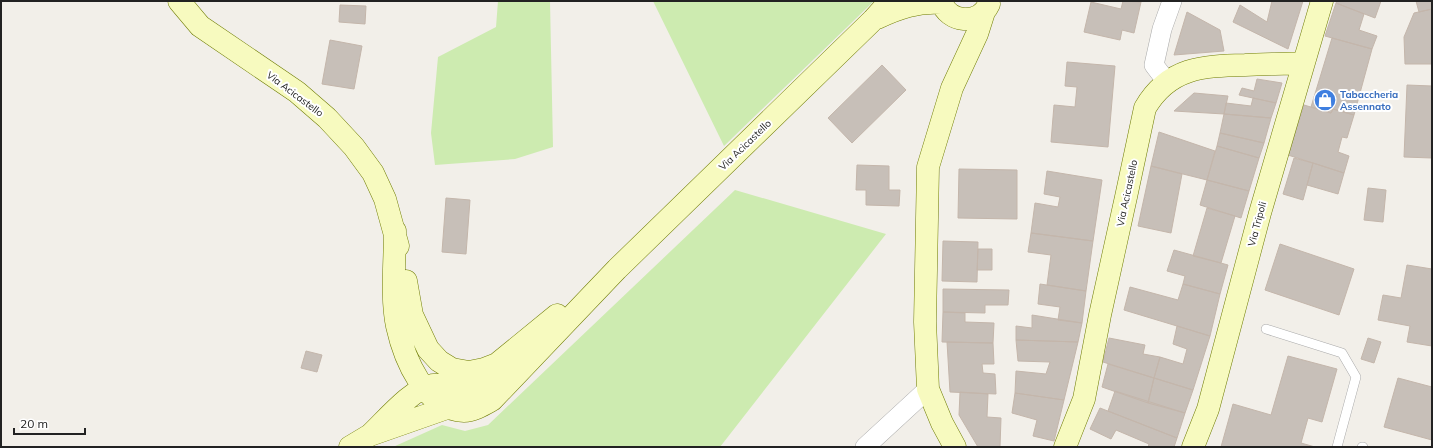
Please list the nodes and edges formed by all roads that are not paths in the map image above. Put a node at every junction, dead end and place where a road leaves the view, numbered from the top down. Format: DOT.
graph roads {
  1 [pos="179,1"];
  2 [pos="890,1"];
  3 [pos="1172,1"];
  4 [pos="1322,1"];
  5 [pos="941,2"];
  6 [pos="987,6"];
  7 [pos="873,20"];
  8 [pos="1304,63"];
  9 [pos="1167,82"];
  10 [pos="395,231"];
  11 [pos="617,269"];
  12 [pos="578,298"];
  13 [pos="1266,329"];
  14 [pos="424,388"];
  15 [pos="928,389"];
  16 [pos="447,408"];
  17 [pos="370,435"];
  18 [pos="350,447"];
  19 [pos="865,447"];
  20 [pos="955,447"];
  21 [pos="1065,447"];
  22 [pos="1193,447"];
  23 [pos="1337,447"];
  1 -- 10 [label="street, Via Acicastello"];
  2 -- 7 [label="street"];
  3 -- 9 [label="street"];
  4 -- 8 [label="street, Via Tripoli"];
  5 -- 6 [label="street"];
  5 -- 7 [label="street"];
  6 -- 15 [label="street"];
  7 -- 11 [label="street, Via Acicastello"];
  8 -- 9 [label="street, Via Acicastello"];
  8 -- 22 [label="street, Via Tripoli"];
  9 -- 21 [label="street, Via Acicastello"];
  10 -- 12 [label="street"];
  10 -- 14 [label="street"];
  11 -- 12 [label="street"];
  11 -- 16 [label="street"];
  12 -- 14 [label="street"];
  13 -- 23 [label="lane"];
  14 -- 16 [label="street"];
  14 -- 17 [label="street"];
  15 -- 19 [label="street"];
  15 -- 20 [label="street"];
  16 -- 17 [label="street"];
  17 -- 18 [label="street"];
}
